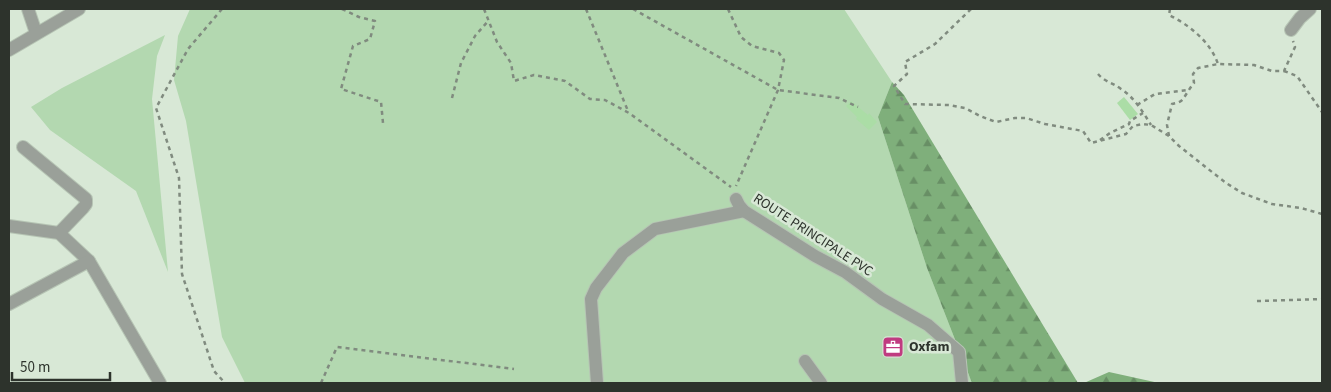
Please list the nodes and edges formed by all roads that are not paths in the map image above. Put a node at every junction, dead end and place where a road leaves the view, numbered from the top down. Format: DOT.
graph roads {
  1 [pos="28,9"];
  2 [pos="79,9"];
  3 [pos="1310,9"];
  4 [pos="1291,30"];
  5 [pos="36,33"];
  6 [pos="9,50"];
  7 [pos="24,147"];
  8 [pos="735,195"];
  9 [pos="744,211"];
  10 [pos="9,226"];
  11 [pos="59,233"];
  12 [pos="88,261"];
  13 [pos="9,304"];
  14 [pos="805,361"];
  15 [pos="160,383"];
  16 [pos="597,383"];
  17 [pos="821,383"];
  18 [pos="962,383"];
  1 -- 5 [label="street"];
  2 -- 5 [label="street"];
  3 -- 4 [label="street"];
  5 -- 6 [label="street"];
  7 -- 11 [label="street"];
  8 -- 9 [label="street, ROUTE PRINCIPALE PVC"];
  9 -- 16 [label="street"];
  9 -- 18 [label="street, ROUTE PRINCIPALE PVC"];
  10 -- 11 [label="street"];
  11 -- 12 [label="street"];
  12 -- 13 [label="street"];
  12 -- 15 [label="street"];
  14 -- 17 [label="street"];
}
